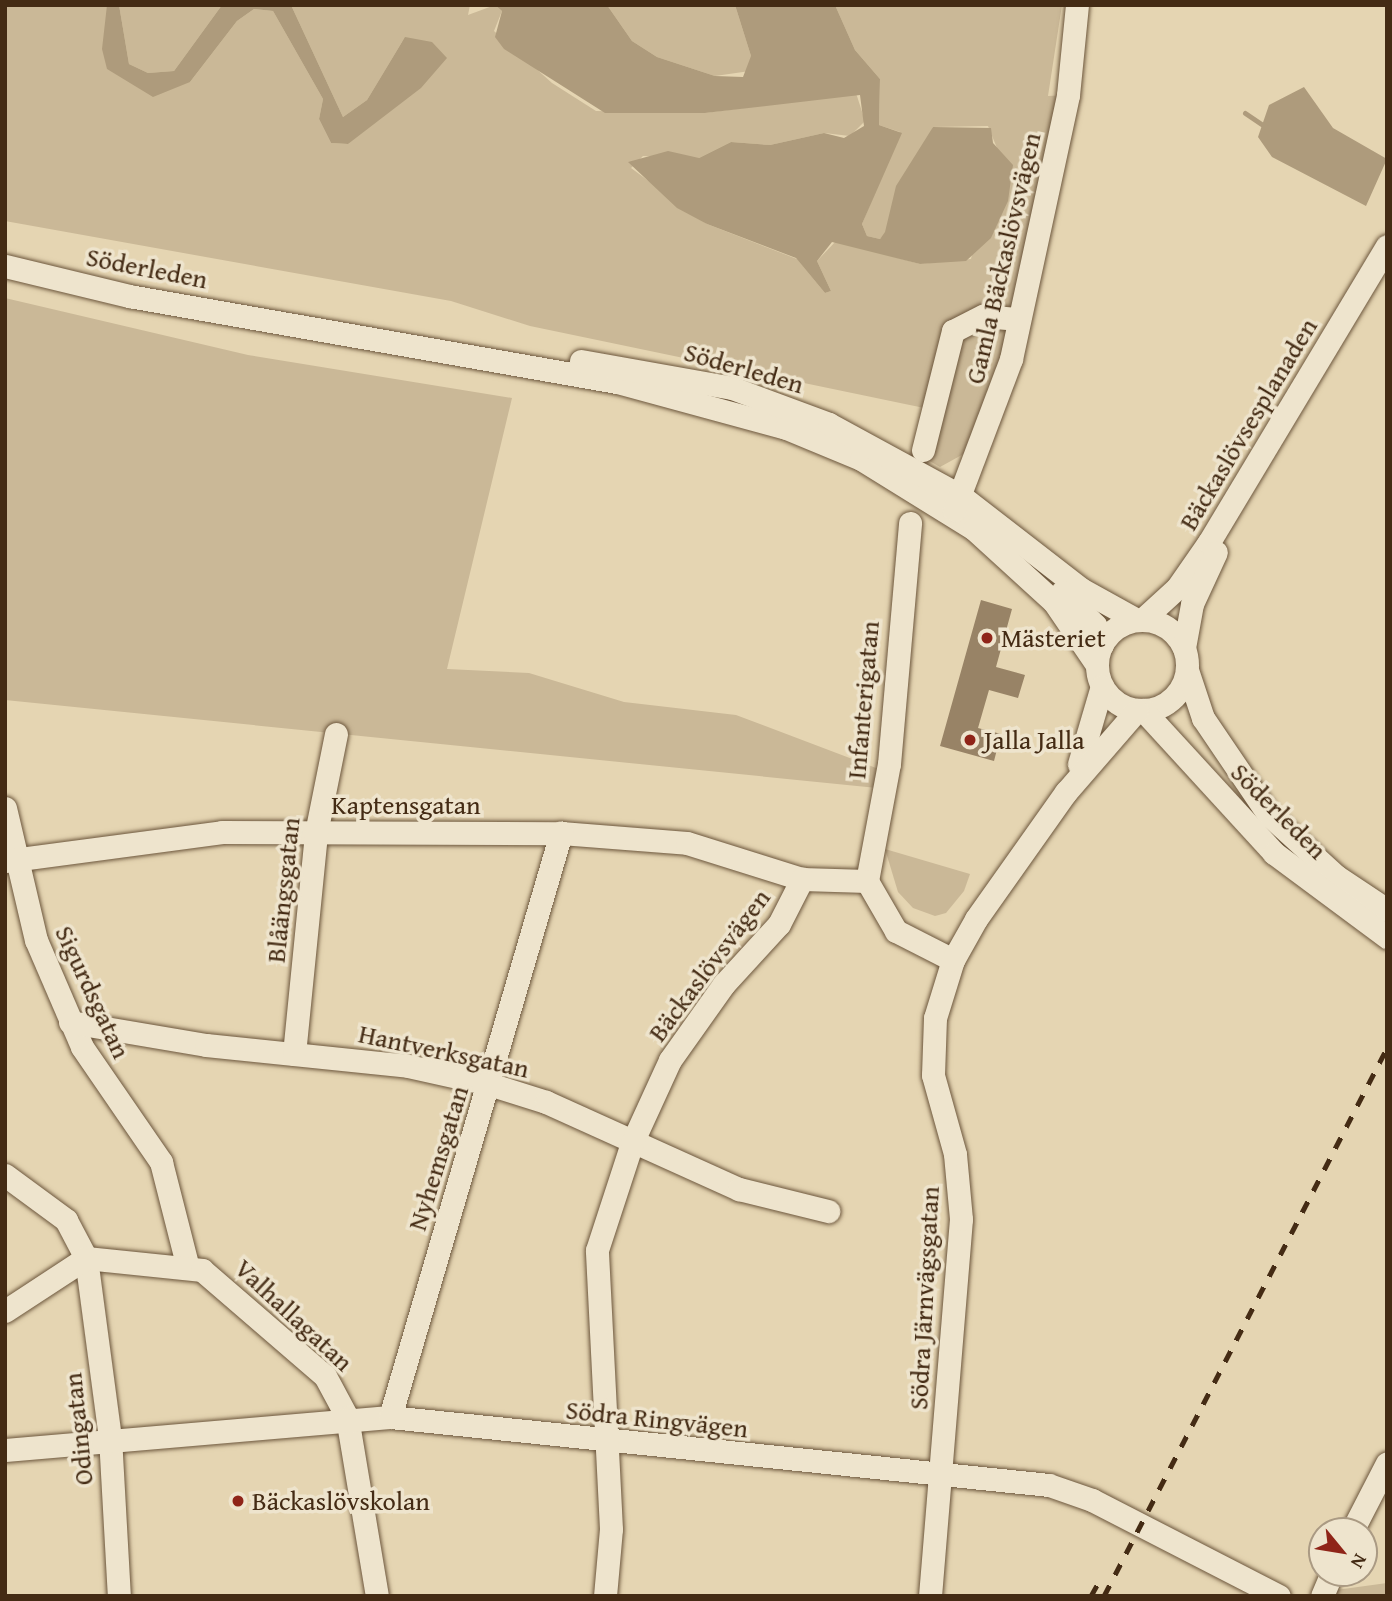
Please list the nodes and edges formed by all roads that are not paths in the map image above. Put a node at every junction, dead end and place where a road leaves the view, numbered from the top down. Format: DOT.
graph roads {
  1 [pos="1077,5"];
  2 [pos="1387,246"];
  3 [pos="5,266"];
  4 [pos="1387,272"];
  5 [pos="1020,319"];
  6 [pos="923,450"];
  7 [pos="957,505"];
  8 [pos="910,523"];
  9 [pos="1139,620"];
  10 [pos="1100,665"];
  11 [pos="1184,670"];
  12 [pos="1140,710"];
  13 [pos="336,734"];
  14 [pos="1066,792"];
  15 [pos="5,808"];
  16 [pos="316,833"];
  17 [pos="561,833"];
  18 [pos="12,859"];
  19 [pos="802,878"];
  20 [pos="867,881"];
  21 [pos="1387,910"];
  22 [pos="1387,937"];
  23 [pos="953,960"];
  24 [pos="70,1022"];
  25 [pos="294,1054"];
  26 [pos="489,1084"];
  27 [pos="632,1143"];
  28 [pos="5,1175"];
  29 [pos="828,1211"];
  30 [pos="86,1258"];
  31 [pos="187,1264"];
  32 [pos="5,1311"];
  33 [pos="390,1416"];
  34 [pos="347,1417"];
  35 [pos="110,1437"];
  36 [pos="606,1443"];
  37 [pos="5,1450"];
  38 [pos="1387,1463"];
  39 [pos="942,1475"];
  40 [pos="1359,1517"];
  41 [pos="119,1596"];
  42 [pos="377,1596"];
  43 [pos="605,1596"];
  44 [pos="930,1596"];
  45 [pos="1279,1596"];
  1 -- 5 [label="street, Gamla Bäckaslövsvägen"];
  2 -- 9 [label="street, Bäckaslövsesplanaden"];
  3 -- 7 [label="street, Söderleden"];
  4 -- 11 [label="street, Bäckaslövsesplanaden"];
  5 -- 6 [label="street"];
  5 -- 7 [label="street, Gamla Bäckaslövsvägen"];
  7 -- 9 [label="street, Söderleden"];
  7 -- 10 [label="street, Söderleden"];
  8 -- 20 [label="street, Infanterigatan"];
  9 -- 10 [label="street"];
  9 -- 11 [label="street, Söderleden"];
  10 -- 12 [label="street, Söderleden"];
  10 -- 14 [label="street, Södra Järnvägsgatan"];
  11 -- 12 [label="street"];
  11 -- 21 [label="street, Söderleden"];
  12 -- 14 [label="street, Södra Järnvägsgatan"];
  12 -- 22 [label="street, Söderleden"];
  13 -- 16 [label="street, Blåängsgatan"];
  14 -- 23 [label="street, Södra Järnvägsgatan"];
  15 -- 18 [label="street, Sigurdsgatan"];
  16 -- 17 [label="street, Kaptensgatan"];
  16 -- 18 [label="street, Kaptensgatan"];
  16 -- 25 [label="street, Blåängsgatan"];
  17 -- 19 [label="street, Kaptensgatan"];
  17 -- 26 [label="street, Nyhemsgatan"];
  18 -- 24 [label="street, Sigurdsgatan"];
  19 -- 20 [label="street, Bäckaslövsvägen"];
  19 -- 27 [label="street, Bäckaslövsvägen"];
  20 -- 23 [label="street"];
  23 -- 39 [label="street, Södra Järnvägsgatan"];
  24 -- 25 [label="street, Hantverksgatan"];
  24 -- 31 [label="street, Sigurdsgatan"];
  25 -- 26 [label="street, Hantverksgatan"];
  26 -- 27 [label="street, Hantverksgatan"];
  26 -- 33 [label="street, Nyhemsgatan"];
  27 -- 29 [label="street, Hantverksgatan"];
  27 -- 36 [label="street, Bäckaslövsvägen"];
  28 -- 30 [label="street"];
  30 -- 31 [label="street, Valhallagatan"];
  30 -- 32 [label="street"];
  30 -- 35 [label="street, Odingatan"];
  31 -- 34 [label="street, Valhallagatan"];
  33 -- 34 [label="street, Södra Ringvägen"];
  33 -- 36 [label="street, Södra Ringvägen"];
  34 -- 35 [label="street, Södra Ringvägen"];
  34 -- 42 [label="street, Valhallagatan"];
  35 -- 37 [label="street, Södra Ringvägen"];
  35 -- 41 [label="street, Odingatan"];
  36 -- 39 [label="street, Södra Ringvägen"];
  36 -- 43 [label="street, Bäckaslövsvägen"];
  38 -- 40 [label="street"];
  39 -- 44 [label="street, Södra Järnvägsgatan"];
  39 -- 45 [label="street, Södra Ringvägen"];
}
